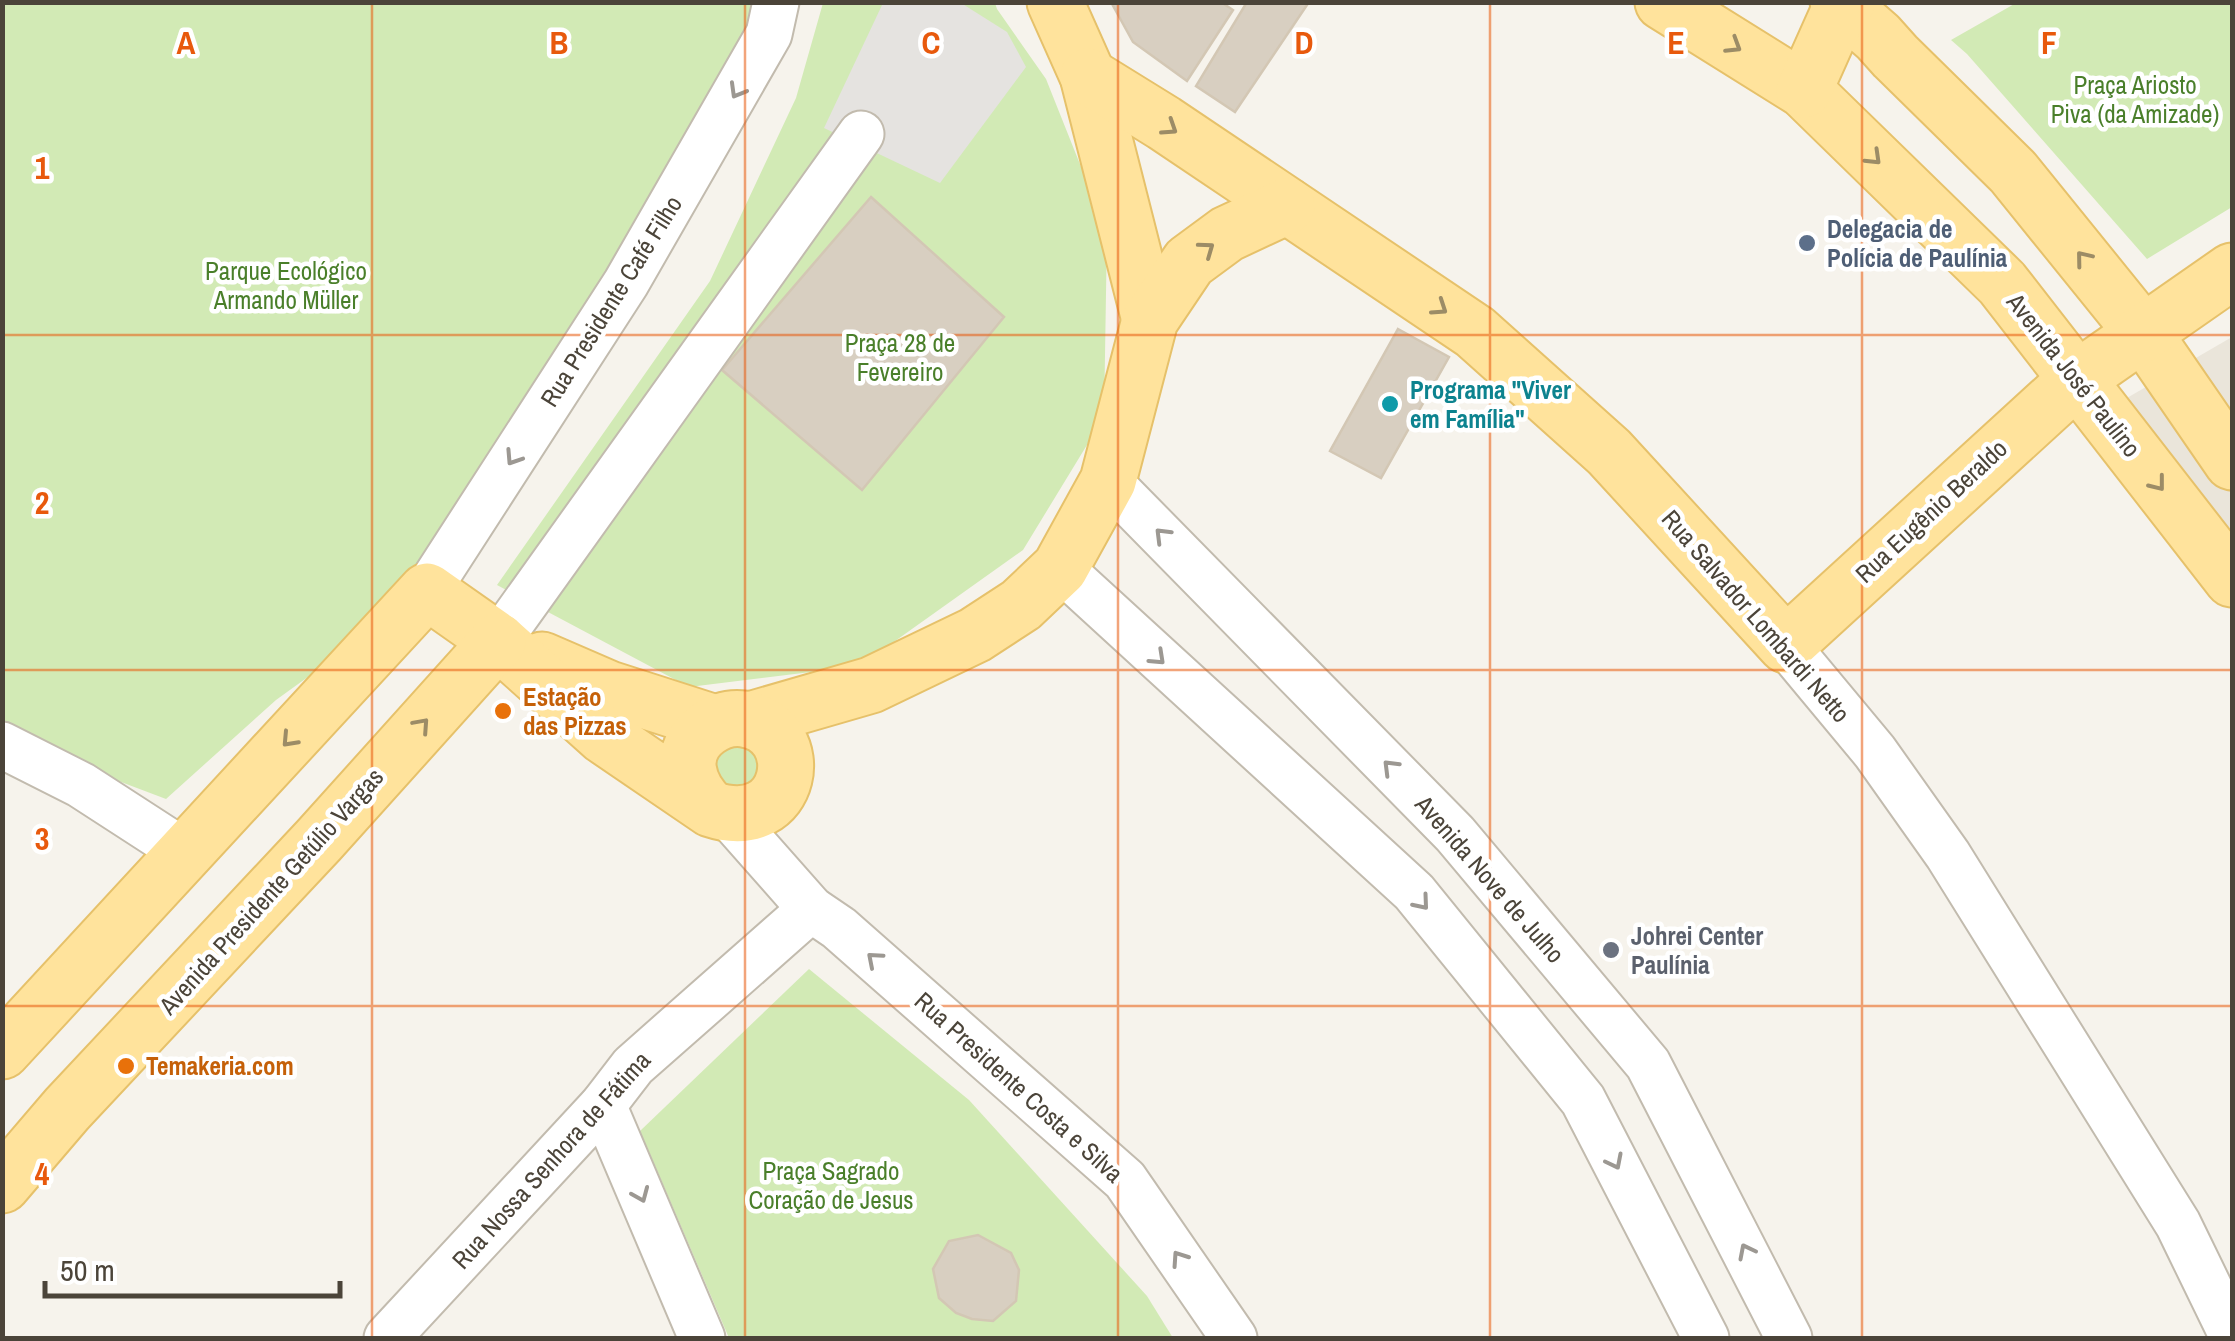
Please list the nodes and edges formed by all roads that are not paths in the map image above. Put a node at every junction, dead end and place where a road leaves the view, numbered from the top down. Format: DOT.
graph roads {
  1 [pos="776,2"];
  2 [pos="1055,2"];
  3 [pos="1663,2"];
  4 [pos="1842,3"];
  5 [pos="1088,76"];
  6 [pos="1804,90"];
  7 [pos="861,134"];
  8 [pos="1287,206"];
  9 [pos="2232,271"];
  10 [pos="1150,320"];
  11 [pos="2144,334"];
  12 [pos="2077,379"];
  13 [pos="2232,462"];
  14 [pos="1108,481"];
  15 [pos="1060,568"];
  16 [pos="2232,579"];
  17 [pos="427,591"];
  18 [pos="498,641"];
  19 [pos="1786,645"];
  20 [pos="871,685"];
  21 [pos="732,722"];
  22 [pos="2,745"];
  23 [pos="750,801"];
  24 [pos="186,853"];
  25 [pos="812,909"];
  26 [pos="89,960"];
  27 [pos="149,1024"];
  28 [pos="2,1054"];
  29 [pos="603,1106"];
  30 [pos="67,1110"];
  31 [pos="2,1185"];
  32 [pos="2232,1335"];
  33 [pos="387,1338"];
  34 [pos="702,1338"];
  35 [pos="1234,1338"];
  36 [pos="1706,1338"];
  37 [pos="1789,1338"];
  1 -- 17 [label="street, Rua Presidente Café Filho, one-way"];
  2 -- 5 [label="main road"];
  3 -- 6 [label="main road, Avenida José Paulino, one-way"];
  4 -- 6 [label="main road"];
  11 -- 4 [label="main road, one-way"];
  5 -- 8 [label="main road, Rua Salvador Lombardi Netto, one-way"];
  5 -- 10 [label="main road"];
  6 -- 12 [label="main road, Avenida José Paulino, one-way"];
  7 -- 18 [label="street"];
  10 -- 8 [label="main road, one-way"];
  8 -- 19 [label="main road, Rua Salvador Lombardi Netto, one-way"];
  9 -- 11 [label="main road, Rua Eugênio Beraldo"];
  10 -- 14 [label="main road"];
  11 -- 12 [label="main road, Rua Eugênio Beraldo"];
  11 -- 13 [label="main road"];
  12 -- 16 [label="main road, Avenida José Paulino, one-way"];
  12 -- 19 [label="main road, Rua Eugênio Beraldo"];
  14 -- 15 [label="main road"];
  37 -- 14 [label="street, Avenida Nove de Julho, one-way"];
  15 -- 20 [label="main road"];
  15 -- 36 [label="street, one-way"];
  17 -- 18 [label="main road"];
  17 -- 24 [label="main road, one-way"];
  18 -- 21 [label="main road"];
  18 -- 23 [label="main road"];
  27 -- 18 [label="main road, Avenida Presidente Getúlio Vargas, one-way"];
  19 -- 32 [label="street, Rua Salvador Lombardi Netto"];
  20 -- 21 [label="main road"];
  20 -- 23 [label="main road"];
  21 -- 23 [label="main road"];
  21 -- 23 [label="main road"];
  22 -- 24 [label="street"];
  23 -- 25 [label="street, Rua Presidente Costa e Silva"];
  24 -- 26 [label="main road"];
  25 -- 29 [label="street, Rua Nossa Senhora de Fátima"];
  35 -- 25 [label="street, Rua Presidente Costa e Silva, one-way"];
  26 -- 27 [label="main road"];
  26 -- 28 [label="main road"];
  27 -- 30 [label="main road, Avenida Presidente Getúlio Vargas"];
  28 -- 30 [label="main road"];
  29 -- 33 [label="street, Rua Nossa Senhora de Fátima"];
  29 -- 34 [label="street, one-way"];
  30 -- 31 [label="main road, Avenida Presidente Getúlio Vargas"];
}
